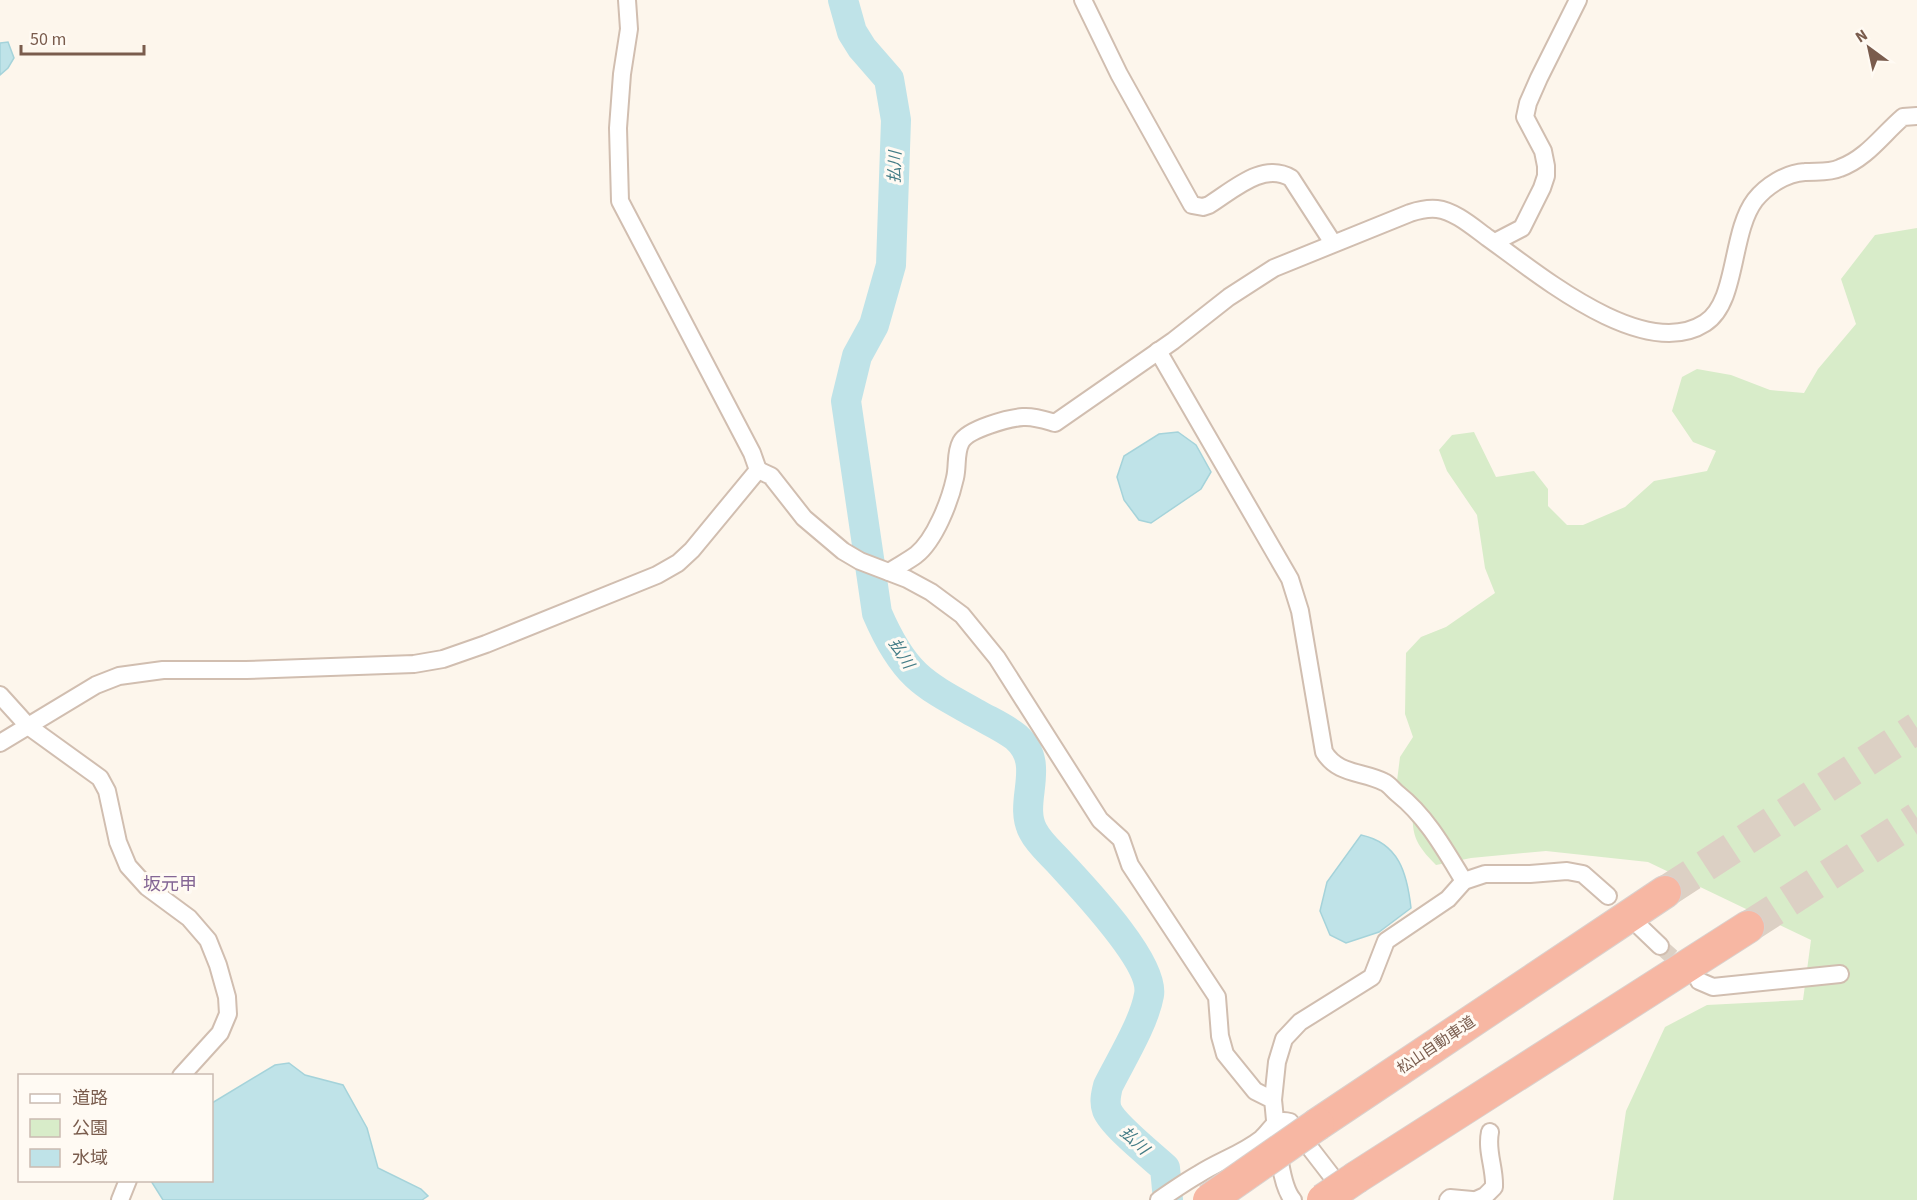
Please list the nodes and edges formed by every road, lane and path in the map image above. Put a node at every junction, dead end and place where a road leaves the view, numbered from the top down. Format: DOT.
graph roads {
  1 [pos="627,0"];
  2 [pos="1083,0"];
  3 [pos="1578,0"];
  4 [pos="1917,116"];
  5 [pos="1495,242"];
  6 [pos="1333,243"];
  7 [pos="1158,351"];
  8 [pos="758,470"];
  9 [pos="889,572"];
  10 [pos="0,695"];
  11 [pos="28,726"];
  12 [pos="0,743"];
  13 [pos="1464,881"];
  14 [pos="1665,892"];
  15 [pos="1608,896"];
  16 [pos="1637,924"];
  17 [pos="1748,927"];
  18 [pos="1660,946"];
  19 [pos="1840,974"];
  20 [pos="1699,981"];
  21 [pos="184,1074"];
  22 [pos="1273,1100"];
  23 [pos="1276,1121"];
  24 [pos="1490,1132"];
  25 [pos="127,1182"];
  26 [pos="1354,1189"];
  27 [pos="120,1200"];
  28 [pos="1159,1200"];
  29 [pos="1209,1200"];
  30 [pos="1293,1200"];
  31 [pos="1323,1200"];
  32 [pos="1448,1200"];
  33 [pos="1474,1200"];
  1 -- 8 [label="street"];
  2 -- 6 [label="street"];
  3 -- 5 [label="street"];
  4 -- 5 [label="street"];
  5 -- 6 [label="street"];
  6 -- 7 [label="street"];
  7 -- 9 [label="street"];
  7 -- 13 [label="street"];
  8 -- 9 [label="street"];
  8 -- 11 [label="street"];
  9 -- 22 [label="street"];
  10 -- 11 [label="street"];
  11 -- 12 [label="street"];
  11 -- 21 [label="street"];
  13 -- 15 [label="street"];
  13 -- 22 [label="street"];
  14 -- 29 [label="highway, 松山自動車道, bridge"];
  16 -- 18 [label="street"];
  17 -- 26 [label="highway"];
  19 -- 20 [label="street"];
  22 -- 23 [label="street"];
  23 -- 26 [label="street"];
  23 -- 28 [label="street"];
  23 -- 30 [label="street"];
  24 -- 33 [label="street"];
  25 -- 27 [label="street"];
  26 -- 31 [label="highway, bridge"];
  32 -- 33 [label="street"];
}
